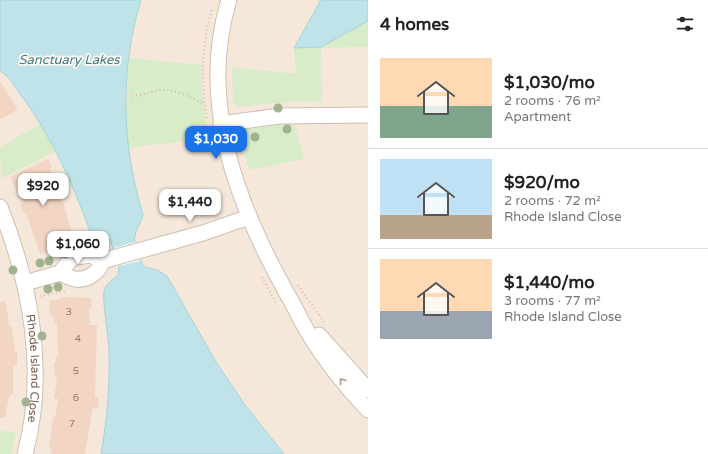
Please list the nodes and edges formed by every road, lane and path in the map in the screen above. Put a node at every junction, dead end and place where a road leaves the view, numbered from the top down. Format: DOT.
graph roads {
  1 [pos="229,0"];
  2 [pos="132,96"];
  3 [pos="204,104"];
  4 [pos="368,115"];
  5 [pos="221,124"];
  6 [pos="0,207"];
  7 [pos="249,217"];
  8 [pos="109,259"];
  9 [pos="60,272"];
  10 [pos="295,279"];
  11 [pos="26,283"];
  12 [pos="295,307"];
  13 [pos="328,328"];
  14 [pos="368,390"];
  15 [pos="368,410"];
  16 [pos="25,454"];
  1 -- 5 [label="street"];
  2 -- 3 [label="path"];
  4 -- 5 [label="street"];
  5 -- 7 [label="street"];
  6 -- 11 [label="street, Rhode Island Close"];
  7 -- 8 [label="street"];
  7 -- 12 [label="street"];
  8 -- 9 [label="street"];
  8 -- 9 [label="street"];
  9 -- 11 [label="street"];
  10 -- 13 [label="path"];
  11 -- 16 [label="street, Rhode Island Close"];
  12 -- 14 [label="street"];
  15 -- 12 [label="street, one-way"];
}
